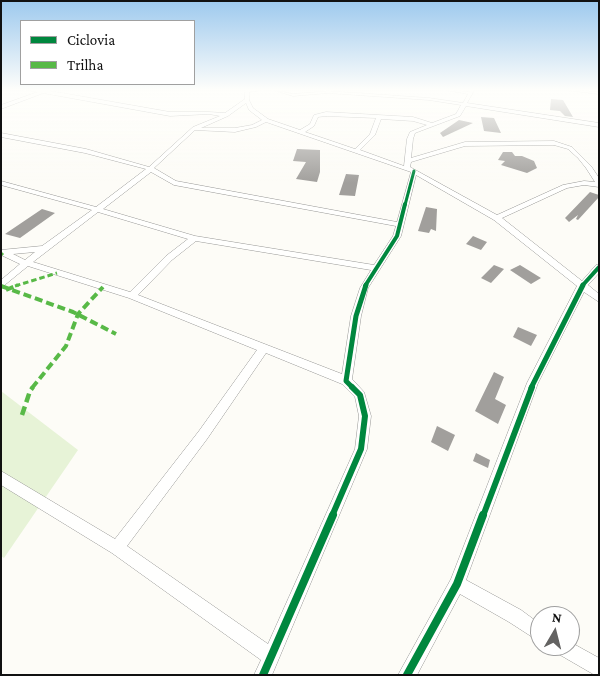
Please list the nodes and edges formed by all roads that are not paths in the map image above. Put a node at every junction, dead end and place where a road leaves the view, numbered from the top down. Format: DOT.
graph roads {
  1 [pos="213,121"];
  2 [pos="265,121"];
  3 [pos="268,121"];
  4 [pos="313,121"];
  5 [pos="377,121"];
  6 [pos="420,121"];
  7 [pos="445,121"];
  8 [pos="571,121"];
  9 [pos="434,125"];
  10 [pos="599,125"];
  11 [pos="195,128"];
  12 [pos="301,132"];
  13 [pos="1,135"];
  14 [pos="356,151"];
  15 [pos="409,167"];
  16 [pos="151,169"];
  17 [pos="1,183"];
  18 [pos="599,185"];
  19 [pos="96,208"];
  20 [pos="497,218"];
  21 [pos="401,225"];
  22 [pos="194,238"];
  23 [pos="44,248"];
  24 [pos="2,253"];
  25 [pos="26,263"];
  26 [pos="599,267"];
  27 [pos="376,268"];
  28 [pos="1,285"];
  29 [pos="582,286"];
  30 [pos="132,296"];
  31 [pos="599,299"];
  32 [pos="263,349"];
  33 [pos="346,381"];
  34 [pos="1,477"];
  35 [pos="117,548"];
  36 [pos="456,584"];
  37 [pos="530,627"];
  38 [pos="270,656"];
  39 [pos="578,656"];
  40 [pos="599,668"];
  41 [pos="263,675"];
  42 [pos="407,675"];
  1 -- 11 [label="street"];
  2 -- 11 [label="street"];
  3 -- 12 [label="street"];
  4 -- 12 [label="street"];
  5 -- 14 [label="street"];
  6 -- 9 [label="street"];
  7 -- 9 [label="street"];
  8 -- 10 [label="street"];
  9 -- 15 [label="street"];
  11 -- 16 [label="street"];
  12 -- 14 [label="street"];
  13 -- 16 [label="street"];
  14 -- 15 [label="street"];
  15 -- 18 [label="street"];
  15 -- 20 [label="street"];
  15 -- 21 [label="street"];
  16 -- 19 [label="street"];
  16 -- 21 [label="street"];
  17 -- 19 [label="street"];
  18 -- 20 [label="street"];
  19 -- 22 [label="street"];
  19 -- 23 [label="street"];
  20 -- 29 [label="street"];
  21 -- 27 [label="street"];
  22 -- 27 [label="street"];
  22 -- 30 [label="street"];
  23 -- 24 [label="street"];
  23 -- 25 [label="street"];
  24 -- 25 [label="street"];
  25 -- 28 [label="street"];
  25 -- 30 [label="street"];
  26 -- 29 [label="street"];
  27 -- 33 [label="street"];
  29 -- 31 [label="street"];
  29 -- 36 [label="street"];
  30 -- 32 [label="street"];
  32 -- 33 [label="street"];
  32 -- 35 [label="street"];
  33 -- 38 [label="street"];
  34 -- 35 [label="street"];
  35 -- 38 [label="street"];
  36 -- 37 [label="street"];
  36 -- 42 [label="street"];
  38 -- 41 [label="street"];
  39 -- 40 [label="street"];
}
